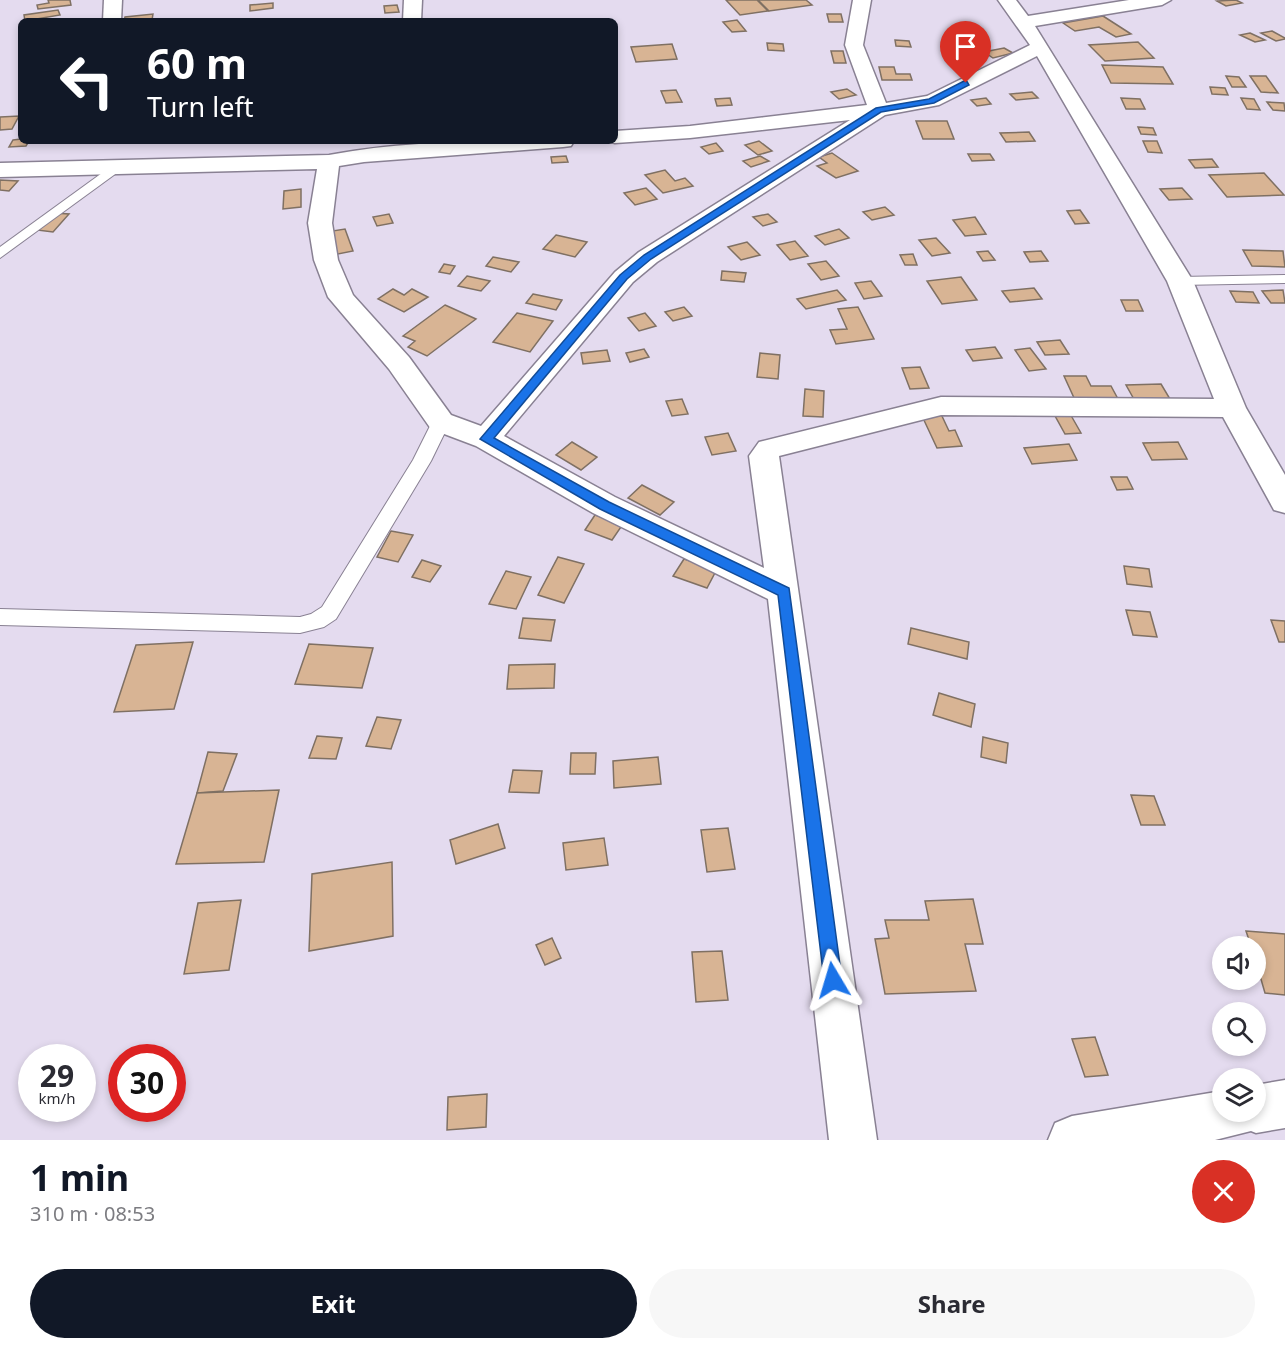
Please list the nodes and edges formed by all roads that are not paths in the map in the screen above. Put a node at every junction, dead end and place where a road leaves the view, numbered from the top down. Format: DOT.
graph roads {
  1 [pos="113,0"];
  2 [pos="412,0"];
  3 [pos="861,0"];
  4 [pos="1007,0"];
  5 [pos="1162,0"];
  6 [pos="112,18"];
  7 [pos="412,18"];
  8 [pos="1024,22"];
  9 [pos="1041,47"];
  10 [pos="879,110"];
  11 [pos="618,137"];
  12 [pos="478,144"];
  13 [pos="367,148"];
  14 [pos="329,162"];
  15 [pos="113,169"];
  16 [pos="0,170"];
  17 [pos="0,254"];
  18 [pos="1285,279"];
  19 [pos="1179,280"];
  20 [pos="1232,408"];
  21 [pos="441,422"];
  22 [pos="486,439"];
  23 [pos="1285,502"];
  24 [pos="784,592"];
  25 [pos="0,617"];
  26 [pos="1285,1104"];
  27 [pos="1266,1107"];
  28 [pos="1212,1117"];
  29 [pos="853,1140"];
  30 [pos="1072,1140"];
  1 -- 6 [label="street"];
  2 -- 7 [label="street"];
  3 -- 10 [label="street"];
  4 -- 8 [label="street"];
  5 -- 8 [label="street"];
  8 -- 9 [label="street"];
  9 -- 10 [label="street"];
  9 -- 19 [label="street"];
  10 -- 11 [label="street"];
  10 -- 22 [label="street"];
  12 -- 13 [label="street"];
  13 -- 14 [label="street"];
  14 -- 15 [label="street"];
  14 -- 21 [label="street"];
  15 -- 16 [label="street"];
  15 -- 17 [label="lane"];
  18 -- 19 [label="lane"];
  19 -- 20 [label="street"];
  20 -- 23 [label="street"];
  20 -- 24 [label="street"];
  21 -- 22 [label="street"];
  21 -- 25 [label="lane"];
  22 -- 24 [label="street"];
  24 -- 29 [label="street"];
  26 -- 27 [label="street"];
  28 -- 30 [label="street"];
}
